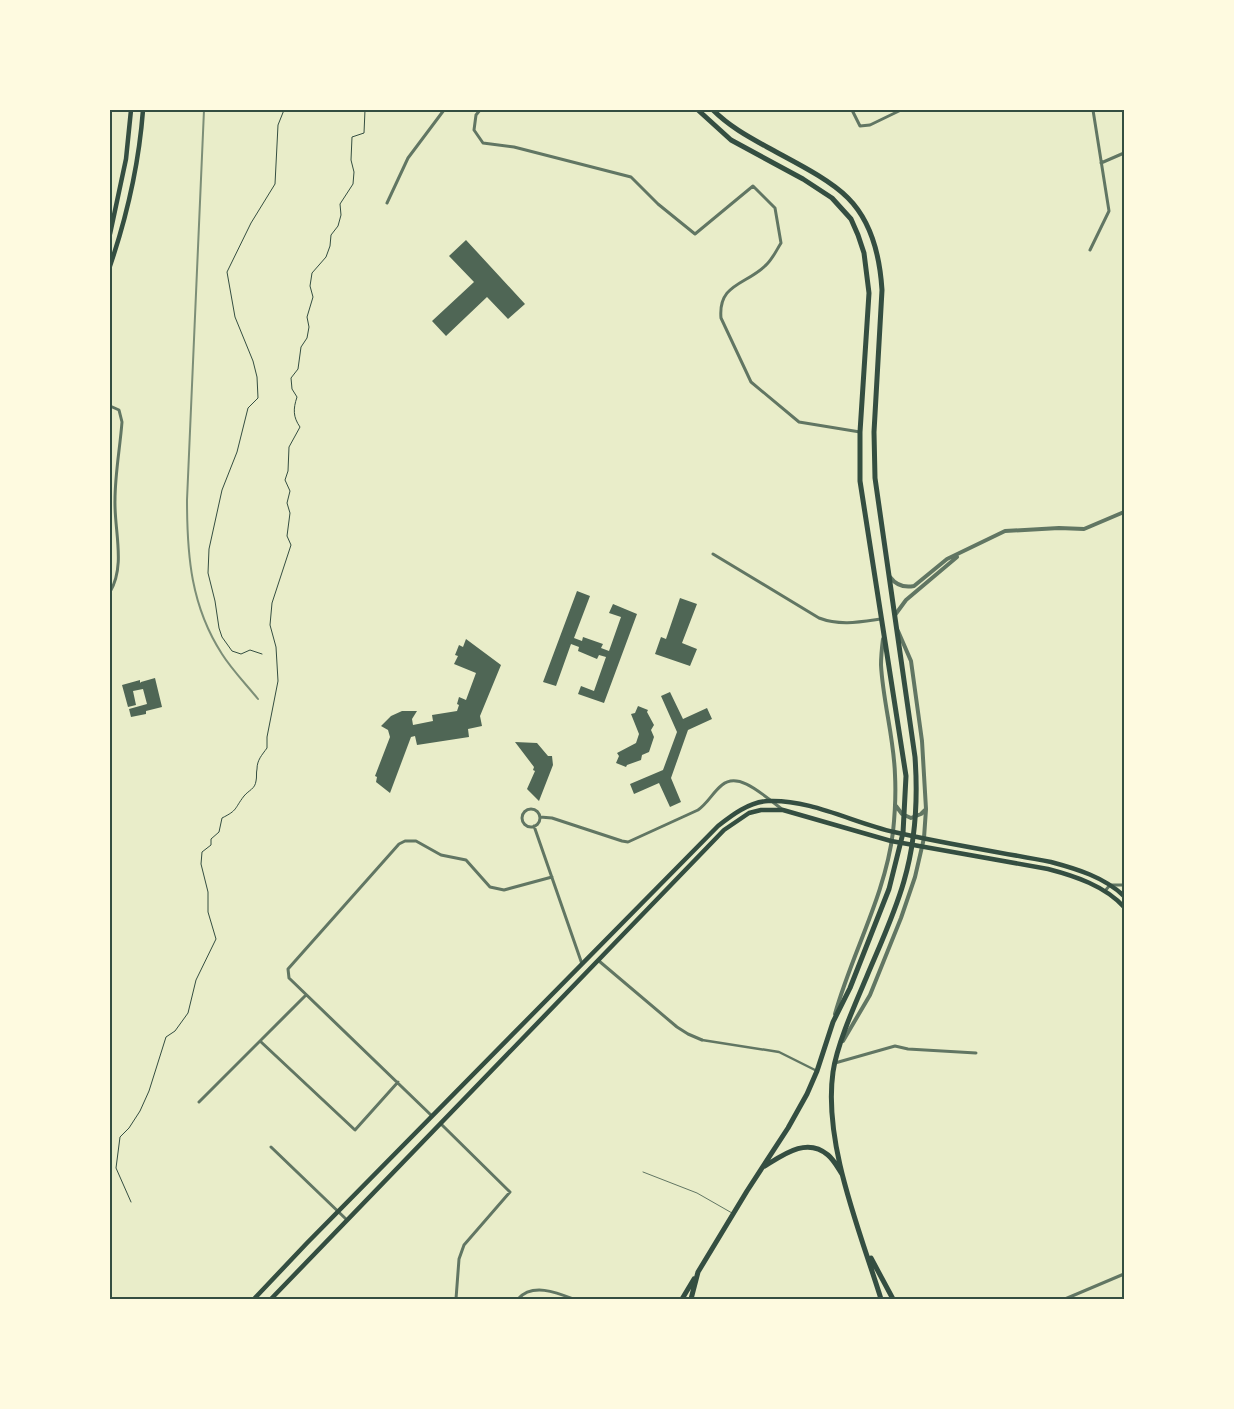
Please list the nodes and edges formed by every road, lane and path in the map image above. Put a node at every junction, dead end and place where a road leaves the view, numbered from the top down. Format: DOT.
graph roads {
  1 [pos="131,110"];
  2 [pos="143,110"];
  3 [pos="284,110"];
  4 [pos="364,110"];
  5 [pos="444,110"];
  6 [pos="480,110"];
  7 [pos="698,110"];
  8 [pos="713,110"];
  9 [pos="852,110"];
  10 [pos="901,110"];
  11 [pos="1092,110"];
  12 [pos="1124,153"];
  13 [pos="1101,163"];
  14 [pos="387,203"];
  15 [pos="113,213"];
  16 [pos="110,234"];
  17 [pos="1090,250"];
  18 [pos="110,266"];
  19 [pos="110,406"];
  20 [pos="860,432"];
  21 [pos="1124,512"];
  22 [pos="962,552"];
  23 [pos="713,554"];
  24 [pos="888,573"];
  25 [pos="110,592"];
  26 [pos="894,617"];
  27 [pos="881,619"];
  28 [pos="896,625"];
  29 [pos="883,629"];
  30 [pos="262,654"];
  31 [pos="770,801"];
  32 [pos="895,801"];
  33 [pos="926,808"];
  34 [pos="783,810"];
  35 [pos="540,817"];
  36 [pos="534,826"];
  37 [pos="893,832"];
  38 [pos="924,838"];
  39 [pos="891,841"];
  40 [pos="923,846"];
  41 [pos="552,877"];
  42 [pos="1110,885"];
  43 [pos="1124,885"];
  44 [pos="1104,892"];
  45 [pos="1124,896"];
  46 [pos="1124,907"];
  47 [pos="599,961"];
  48 [pos="582,964"];
  49 [pos="306,995"];
  50 [pos="833,1022"];
  51 [pos="702,1040"];
  52 [pos="260,1041"];
  53 [pos="840,1045"];
  54 [pos="976,1053"];
  55 [pos="834,1063"];
  56 [pos="817,1071"];
  57 [pos="398,1082"];
  58 [pos="199,1102"];
  59 [pos="432,1117"];
  60 [pos="441,1124"];
  61 [pos="271,1146"];
  62 [pos="762,1168"];
  63 [pos="643,1172"];
  64 [pos="843,1177"];
  65 [pos="131,1202"];
  66 [pos="340,1212"];
  67 [pos="733,1214"];
  68 [pos="347,1220"];
  69 [pos="864,1244"];
  70 [pos="698,1272"];
  71 [pos="1124,1274"];
  72 [pos="254,1299"];
  73 [pos="271,1299"];
  74 [pos="456,1299"];
  75 [pos="518,1299"];
  76 [pos="573,1299"];
  77 [pos="640,1299"];
  78 [pos="658,1299"];
  79 [pos="682,1299"];
  80 [pos="691,1299"];
  81 [pos="881,1299"];
  82 [pos="893,1299"];
  83 [pos="1065,1299"];
  1 -- 15 [label="main road"];
  2 -- 18 [label="main road"];
  3 -- 30 [label="path"];
  4 -- 65 [label="path"];
  5 -- 14 [label="street"];
  6 -- 20 [label="street"];
  7 -- 20 [label="main road"];
  8 -- 24 [label="main road"];
  9 -- 10 [label="street"];
  11 -- 13 [label="street"];
  12 -- 13 [label="street"];
  13 -- 17 [label="street"];
  15 -- 16 [label="main road"];
  19 -- 25 [label="street"];
  20 -- 27 [label="main road"];
  21 -- 22 [label="street"];
  22 -- 24 [label="street"];
  22 -- 26 [label="street"];
  23 -- 27 [label="street"];
  24 -- 26 [label="main road"];
  26 -- 28 [label="main road"];
  27 -- 29 [label="main road"];
  28 -- 33 [label="street"];
  28 -- 53 [label="main road"];
  29 -- 32 [label="street"];
  29 -- 50 [label="main road"];
  31 -- 34 [label="street"];
  31 -- 35 [label="street"];
  31 -- 37 [label="main road"];
  31 -- 48 [label="main road"];
  32 -- 33 [label="street"];
  32 -- 37 [label="street"];
  33 -- 38 [label="street"];
  34 -- 39 [label="main road"];
  34 -- 47 [label="main road"];
  35 -- 36 [label="street"];
  35 -- 36 [label="street"];
  36 -- 41 [label="street"];
  37 -- 38 [label="main road"];
  37 -- 39 [label="street"];
  38 -- 40 [label="street"];
  38 -- 42 [label="main road"];
  39 -- 40 [label="main road"];
  39 -- 50 [label="street"];
  40 -- 44 [label="main road"];
  40 -- 53 [label="street"];
  41 -- 48 [label="street"];
  41 -- 49 [label="street"];
  42 -- 43 [label="street"];
  42 -- 44 [label="street"];
  42 -- 45 [label="main road"];
  44 -- 46 [label="main road"];
  47 -- 51 [label="street"];
  47 -- 60 [label="main road"];
  48 -- 59 [label="main road"];
  49 -- 52 [label="street"];
  49 -- 57 [label="street"];
  50 -- 56 [label="main road"];
  51 -- 56 [label="street"];
  52 -- 57 [label="street"];
  52 -- 58 [label="street"];
  53 -- 55 [label="main road"];
  54 -- 55 [label="street"];
  55 -- 64 [label="main road"];
  56 -- 62 [label="main road"];
  57 -- 59 [label="street"];
  59 -- 66 [label="main road"];
  60 -- 68 [label="main road"];
  60 -- 74 [label="street"];
  61 -- 66 [label="street"];
  62 -- 64 [label="main road"];
  62 -- 67 [label="main road"];
  63 -- 67 [label="lane"];
  64 -- 69 [label="main road"];
  66 -- 68 [label="street"];
  66 -- 72 [label="main road"];
  67 -- 70 [label="main road"];
  68 -- 73 [label="main road"];
  69 -- 81 [label="main road"];
  69 -- 82 [label="main road"];
  70 -- 79 [label="main road"];
  70 -- 80 [label="main road"];
  71 -- 83 [label="street"];
  75 -- 76 [label="street"];
  77 -- 78 [label="street"];
}
